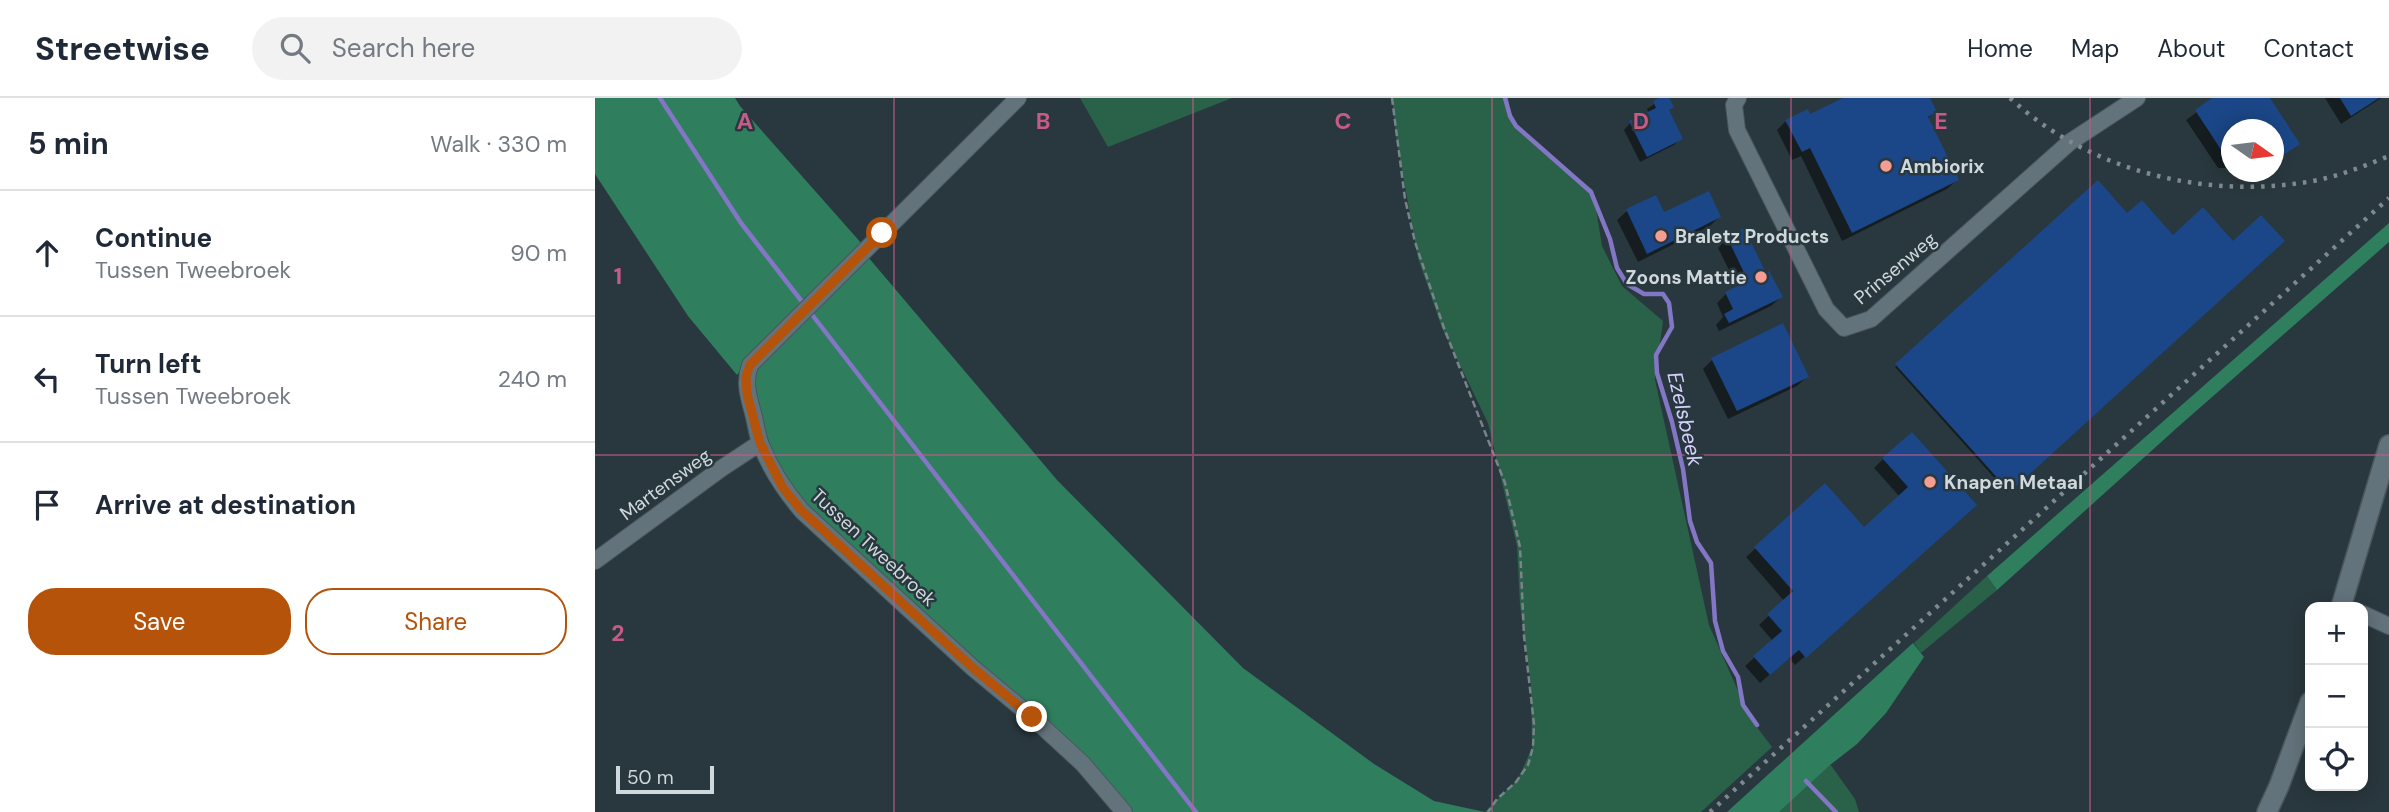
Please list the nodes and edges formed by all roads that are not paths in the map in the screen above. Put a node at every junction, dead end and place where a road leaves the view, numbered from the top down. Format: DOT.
graph roads {
  1 [pos="1018,98"];
  2 [pos="1738,98"];
  3 [pos="2137,98"];
  4 [pos="760,443"];
  5 [pos="2389,444"];
  6 [pos="595,561"];
  7 [pos="2343,602"];
  8 [pos="2368,616"];
  9 [pos="2389,626"];
  10 [pos="2305,716"];
  11 [pos="1124,812"];
  12 [pos="2267,812"];
  1 -- 4 [label="street, Tussen Tweebroek"];
  2 -- 3 [label="street, Prinsenweg"];
  4 -- 6 [label="street, Martensweg"];
  4 -- 11 [label="street, Tussen Tweebroek"];
  5 -- 7 [label="street"];
  8 -- 9 [label="street"];
  10 -- 12 [label="street"];
}
